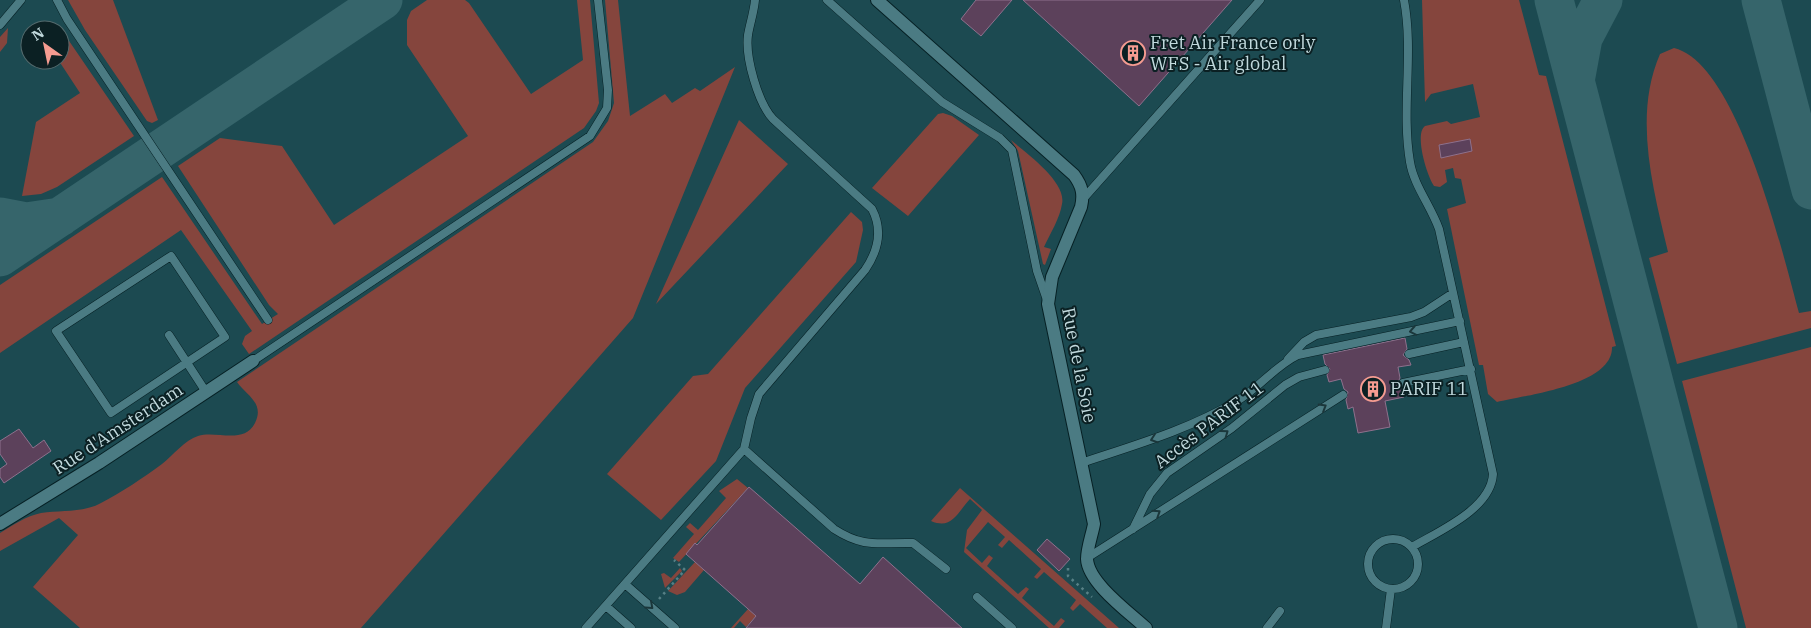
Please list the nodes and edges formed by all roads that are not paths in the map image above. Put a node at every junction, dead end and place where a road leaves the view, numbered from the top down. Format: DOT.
graph roads {
  1 [pos="21,0"];
  2 [pos="57,0"];
  3 [pos="598,0"];
  4 [pos="755,0"];
  5 [pos="827,0"];
  6 [pos="877,0"];
  7 [pos="1260,0"];
  8 [pos="1404,0"];
  9 [pos="0,25"];
  10 [pos="1083,199"];
  11 [pos="1454,293"];
  12 [pos="1048,304"];
  13 [pos="268,320"];
  14 [pos="1460,322"];
  15 [pos="169,335"];
  16 [pos="1464,342"];
  17 [pos="1409,354"];
  18 [pos="1287,360"];
  19 [pos="253,361"];
  20 [pos="187,362"];
  21 [pos="1471,369"];
  22 [pos="1325,370"];
  23 [pos="1403,383"];
  24 [pos="1253,389"];
  25 [pos="206,392"];
  26 [pos="1343,395"];
  27 [pos="1260,405"];
  28 [pos="744,449"];
  29 [pos="1081,463"];
  30 [pos="0,524"];
  31 [pos="1133,529"];
  32 [pos="1412,547"];
  33 [pos="1087,558"];
  34 [pos="946,569"];
  35 [pos="625,584"];
  36 [pos="1391,589"];
  37 [pos="977,597"];
  38 [pos="606,606"];
  39 [pos="1280,611"];
  40 [pos="586,628"];
  41 [pos="631,628"];
  42 [pos="674,628"];
  43 [pos="1012,628"];
  44 [pos="1146,628"];
  45 [pos="1267,628"];
  46 [pos="1386,628"];
  1 -- 9 [label="lane"];
  2 -- 13 [label="lane"];
  3 -- 19 [label="lane"];
  4 -- 28 [label="lane"];
  5 -- 12 [label="lane"];
  6 -- 10 [label="street"];
  7 -- 10 [label="lane"];
  8 -- 11 [label="lane"];
  10 -- 12 [label="street, Rue de la Soie"];
  11 -- 14 [label="lane"];
  11 -- 18 [label="lane"];
  12 -- 29 [label="street, Rue de la Soie"];
  14 -- 16 [label="lane"];
  14 -- 18 [label="lane, one-way"];
  15 -- 20 [label="lane"];
  16 -- 17 [label="lane"];
  16 -- 21 [label="lane"];
  18 -- 24 [label="lane"];
  19 -- 25 [label="street, Rue d'Amsterdam"];
  20 -- 20 [label="lane"];
  20 -- 25 [label="lane"];
  21 -- 23 [label="lane"];
  21 -- 32 [label="lane"];
  22 -- 27 [label="lane, Accès PARIF 11"];
  24 -- 27 [label="lane"];
  24 -- 29 [label="lane, one-way"];
  25 -- 30 [label="street, Rue d'Amsterdam"];
  31 -- 26 [label="lane, one-way"];
  31 -- 27 [label="lane, Accès PARIF 11, one-way"];
  28 -- 34 [label="lane"];
  28 -- 35 [label="lane"];
  29 -- 33 [label="street, Rue de la Soie"];
  31 -- 33 [label="lane"];
  32 -- 36 [label="lane"];
  32 -- 36 [label="lane"];
  33 -- 44 [label="street"];
  35 -- 38 [label="lane"];
  35 -- 42 [label="lane, one-way"];
  36 -- 46 [label="lane"];
  37 -- 43 [label="lane"];
  38 -- 40 [label="lane"];
  38 -- 41 [label="lane"];
  39 -- 45 [label="lane"];
}
